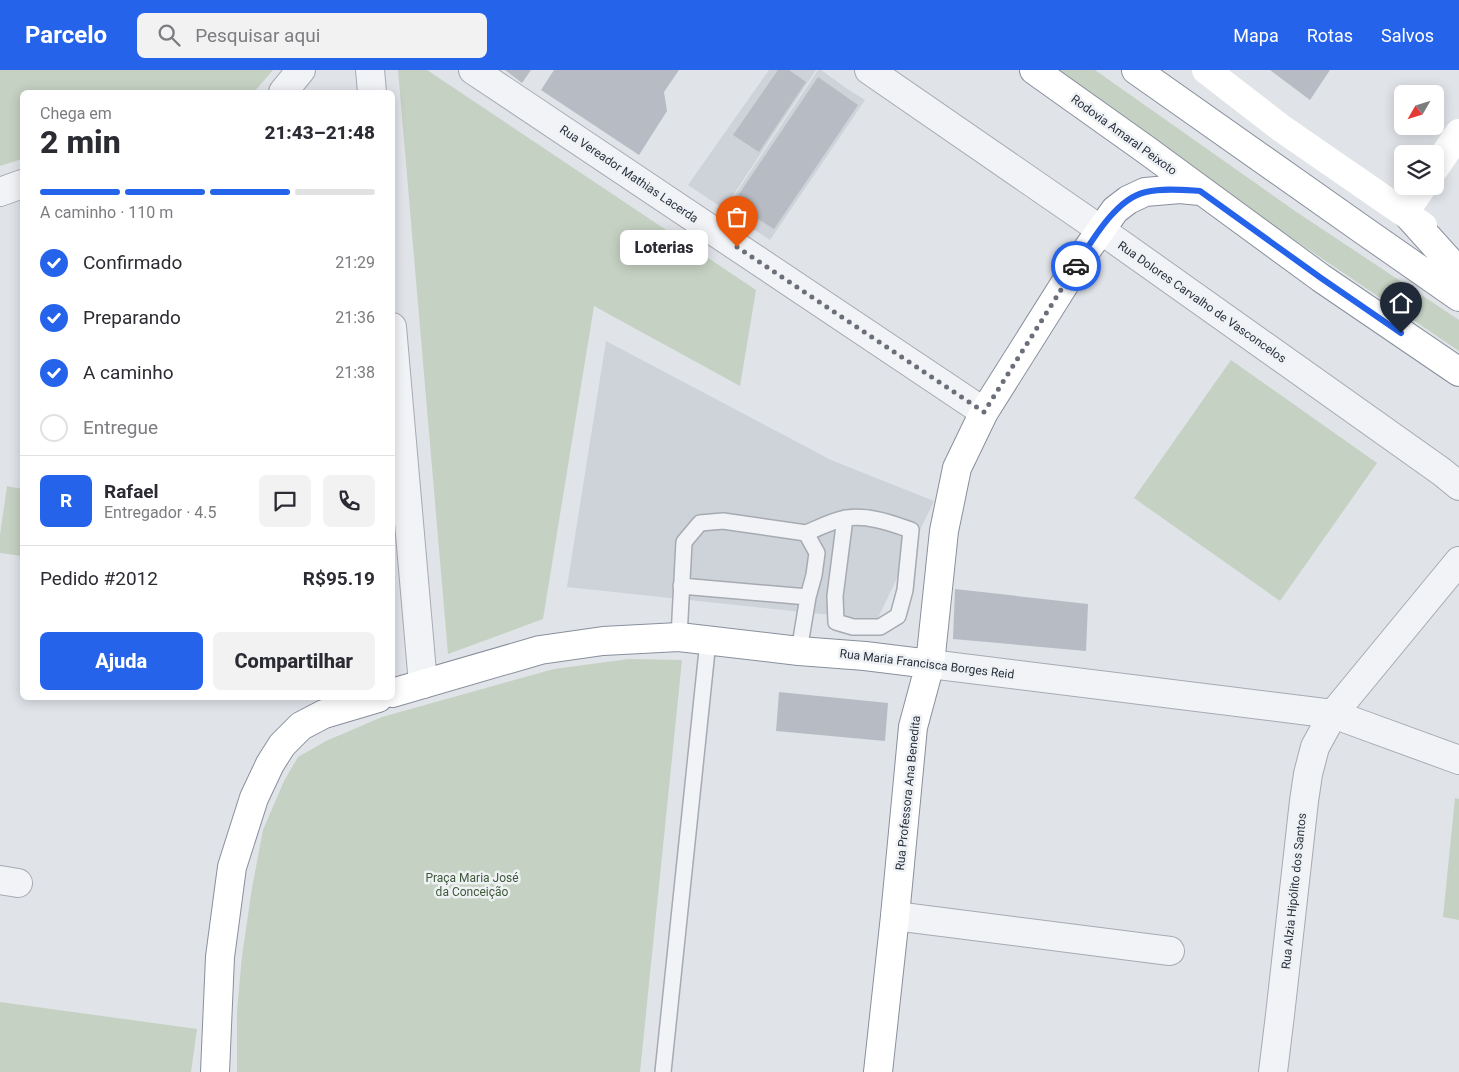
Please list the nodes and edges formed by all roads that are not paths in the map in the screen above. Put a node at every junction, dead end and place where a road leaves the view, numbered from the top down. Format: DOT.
graph roads {
  1 [pos="301,70"];
  2 [pos="370,70"];
  3 [pos="473,70"];
  4 [pos="869,70"];
  5 [pos="1034,70"];
  6 [pos="1136,70"];
  7 [pos="1210,71"];
  8 [pos="285,90"];
  9 [pos="372,90"];
  10 [pos="1459,133"];
  11 [pos="1444,155"];
  12 [pos="20,185"];
  13 [pos="1200,191"];
  14 [pos="0,192"];
  15 [pos="1416,195"];
  16 [pos="1405,212"];
  17 [pos="1100,230"];
  18 [pos="1459,252"];
  19 [pos="1459,272"];
  20 [pos="1459,296"];
  21 [pos="395,362"];
  22 [pos="1459,372"];
  23 [pos="984,412"];
  24 [pos="1459,486"];
  25 [pos="845,518"];
  26 [pos="806,533"];
  27 [pos="1459,561"];
  28 [pos="681,586"];
  29 [pos="808,597"];
  30 [pos="854,627"];
  31 [pos="678,637"];
  32 [pos="708,641"];
  33 [pos="799,651"];
  34 [pos="855,655"];
  35 [pos="930,664"];
  36 [pos="423,684"];
  37 [pos="395,692"];
  38 [pos="371,700"];
  39 [pos="1333,714"];
  40 [pos="913,727"];
  41 [pos="1459,760"];
  42 [pos="895,916"];
  43 [pos="1170,951"];
  44 [pos="215,1072"];
  45 [pos="663,1072"];
  46 [pos="878,1072"];
  47 [pos="1273,1072"];
  1 -- 8 [label="street"];
  2 -- 9 [label="street"];
  3 -- 23 [label="street, Rua Vereador Mathias Lacerda"];
  4 -- 17 [label="street, Rua Dolores Carvalho de Vasconcelos"];
  5 -- 13 [label="main road, Rodovia Amaral Peixoto"];
  6 -- 20 [label="main road"];
  7 -- 16 [label="main road"];
  10 -- 11 [label="main road"];
  12 -- 14 [label="street"];
  13 -- 17 [label="main road, Rua Professora Ana Benedita"];
  13 -- 22 [label="main road, Rodovia Amaral Peixoto"];
  15 -- 16 [label="main road"];
  16 -- 18 [label="main road"];
  16 -- 19 [label="main road"];
  17 -- 23 [label="main road, Rua Professora Ana Benedita"];
  17 -- 24 [label="street, Rua Dolores Carvalho de Vasconcelos"];
  21 -- 36 [label="street"];
  23 -- 35 [label="main road, Rua Professora Ana Benedita"];
  25 -- 26 [label="lane"];
  25 -- 30 [label="lane"];
  25 -- 30 [label="lane"];
  26 -- 28 [label="lane"];
  26 -- 29 [label="lane"];
  27 -- 39 [label="street"];
  28 -- 29 [label="lane"];
  28 -- 31 [label="lane"];
  29 -- 33 [label="lane"];
  30 -- 34 [label="lane"];
  31 -- 32 [label="main road, Rua Maria Francisca Borges Reid"];
  31 -- 36 [label="main road, Rua Maria Francisca Borges Reid"];
  32 -- 33 [label="main road, Rua Maria Francisca Borges Reid"];
  32 -- 45 [label="lane"];
  33 -- 34 [label="main road, Rua Maria Francisca Borges Reid"];
  34 -- 35 [label="main road, Rua Maria Francisca Borges Reid"];
  34 -- 40 [label="main road"];
  35 -- 39 [label="street, Rua Maria Francisca Borges Reid"];
  35 -- 40 [label="main road, Rua Professora Ana Benedita"];
  36 -- 37 [label="main road, Rua Maria Francisca Borges Reid"];
  38 -- 44 [label="main road"];
  39 -- 41 [label="street, Rua Maria Francisca Borges Reid"];
  39 -- 47 [label="street, Rua Alzia Hipólito dos Santos"];
  40 -- 42 [label="main road, Rua Professora Ana Benedita"];
  42 -- 43 [label="street"];
  42 -- 46 [label="main road, Rua Professora Ana Benedita"];
}
